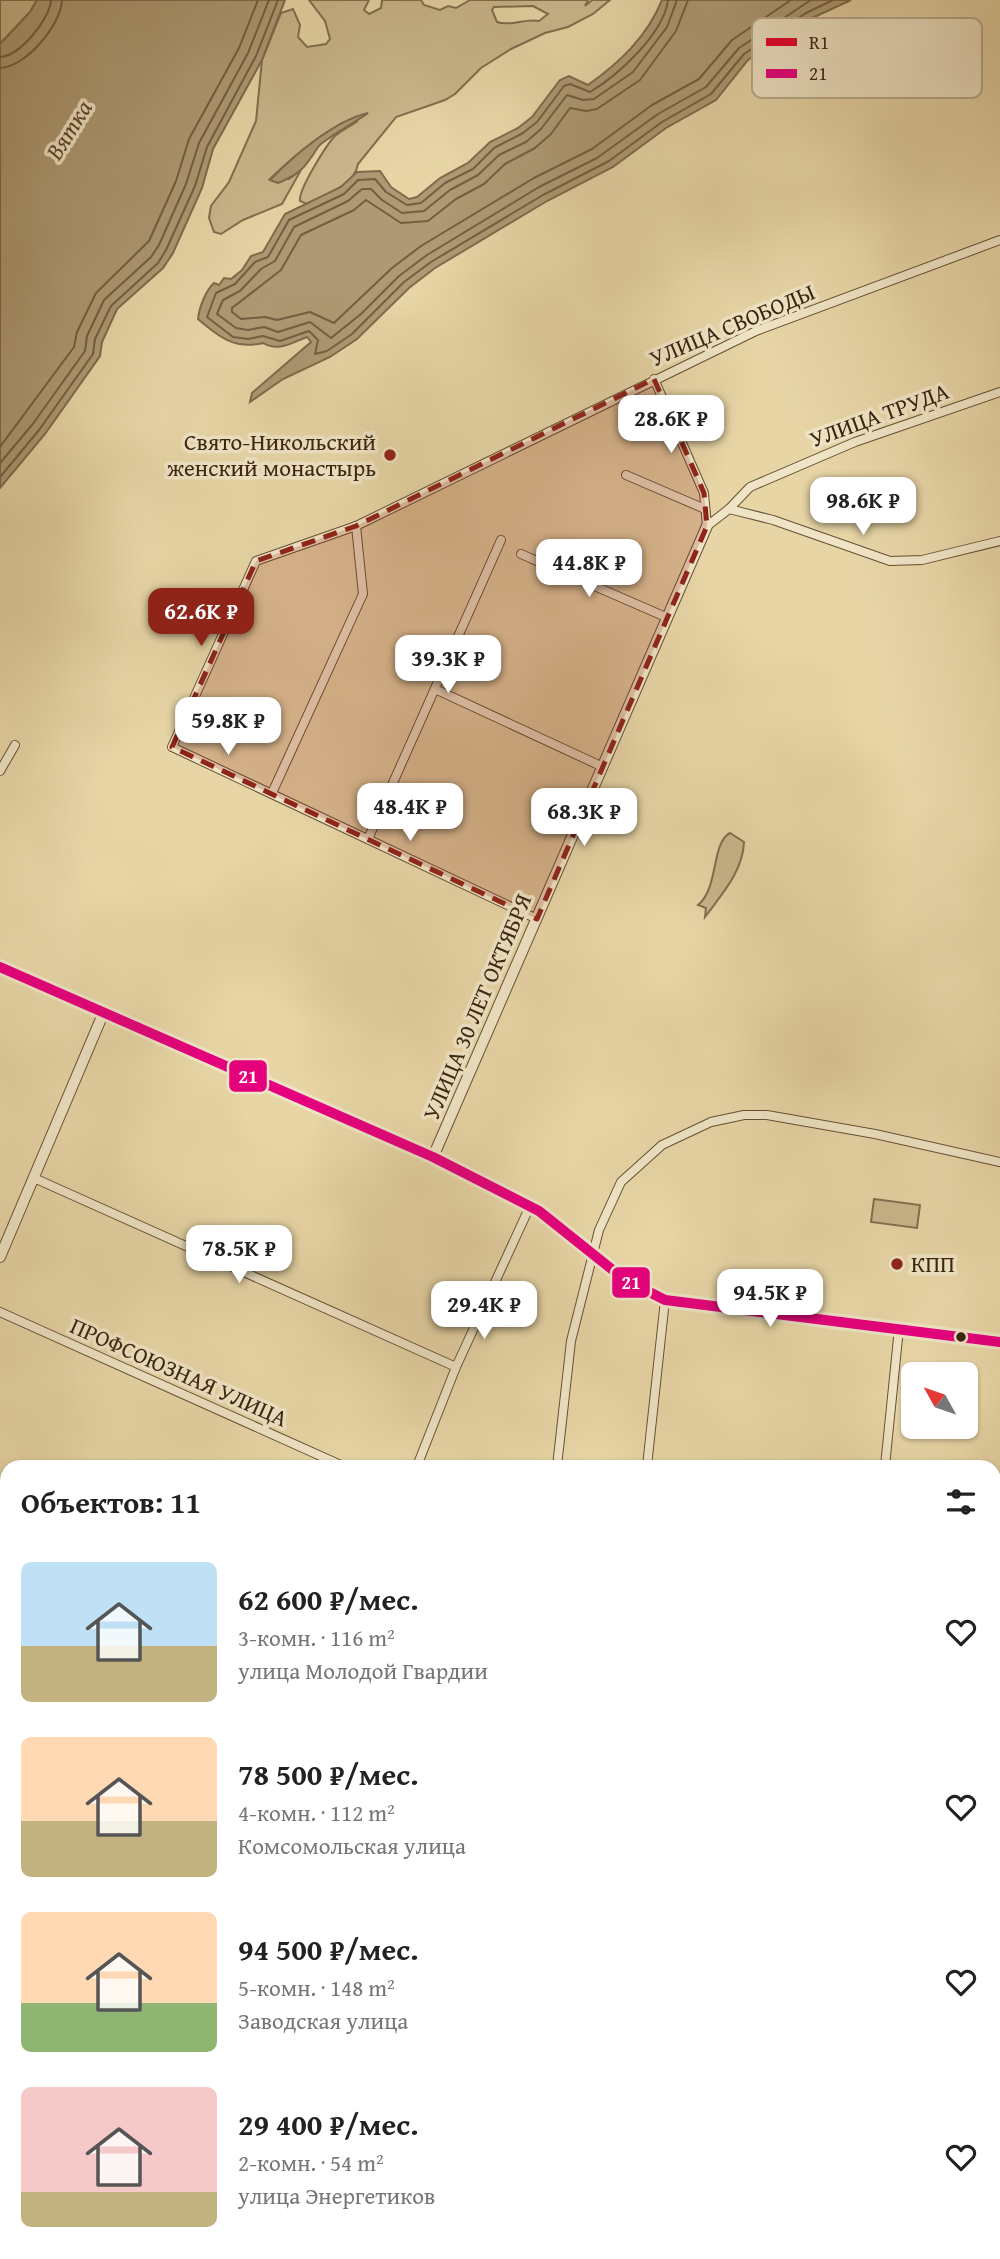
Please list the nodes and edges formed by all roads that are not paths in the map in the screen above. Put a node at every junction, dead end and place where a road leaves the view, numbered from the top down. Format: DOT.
graph roads {
  1 [pos="1000,240"];
  2 [pos="654,379"];
  3 [pos="1000,392"];
  4 [pos="626,475"];
  5 [pos="705,509"];
  6 [pos="729,509"];
  7 [pos="356,526"];
  8 [pos="707,526"];
  9 [pos="501,540"];
  10 [pos="1000,541"];
  11 [pos="521,554"];
  12 [pos="668,618"];
  13 [pos="435,689"];
  14 [pos="15,745"];
  15 [pos="603,767"];
  16 [pos="0,771"];
  17 [pos="272,793"];
  18 [pos="368,839"];
  19 [pos="537,919"];
  20 [pos="0,967"];
  21 [pos="103,1014"];
  22 [pos="433,1157"];
  23 [pos="1000,1162"];
  24 [pos="34,1178"];
  25 [pos="530,1206"];
  26 [pos="0,1257"];
  27 [pos="665,1300"];
  28 [pos="0,1312"];
  29 [pos="899,1328"];
  30 [pos="1000,1342"];
  31 [pos="456,1367"];
  32 [pos="330,1460"];
  33 [pos="418,1460"];
  34 [pos="558,1460"];
  35 [pos="647,1460"];
  36 [pos="885,1460"];
  1 -- 2 [label="street, УЛИЦА СВОБОДЫ"];
  2 -- 5 [label="street"];
  2 -- 7 [label="street, УЛИЦА СВОБОДЫ"];
  3 -- 6 [label="street, УЛИЦА ТРУДА"];
  4 -- 5 [label="street"];
  5 -- 8 [label="street"];
  6 -- 8 [label="street, УЛИЦА ТРУДА"];
  6 -- 10 [label="street"];
  7 -- 17 [label="street"];
  7 -- 17 [label="street, УЛИЦА СВОБОДЫ"];
  8 -- 12 [label="street, УЛИЦА 30 ЛЕТ ОКТЯБРЯ"];
  9 -- 13 [label="street"];
  11 -- 12 [label="street"];
  12 -- 15 [label="street, УЛИЦА 30 ЛЕТ ОКТЯБРЯ"];
  13 -- 15 [label="street"];
  13 -- 18 [label="street"];
  14 -- 16 [label="street"];
  15 -- 19 [label="street, УЛИЦА 30 ЛЕТ ОКТЯБРЯ"];
  17 -- 18 [label="street"];
  18 -- 19 [label="street"];
  19 -- 22 [label="street, УЛИЦА 30 ЛЕТ ОКТЯБРЯ"];
  20 -- 21 [label="street"];
  21 -- 22 [label="street"];
  21 -- 24 [label="street"];
  22 -- 25 [label="street"];
  23 -- 34 [label="street"];
  24 -- 26 [label="street"];
  24 -- 31 [label="street"];
  25 -- 27 [label="street, bridge"];
  25 -- 31 [label="street"];
  27 -- 29 [label="street"];
  27 -- 35 [label="street"];
  28 -- 32 [label="street, ПРОФСОЮЗНАЯ УЛИЦА"];
  29 -- 30 [label="street"];
  29 -- 36 [label="street"];
  31 -- 33 [label="street"];
}
